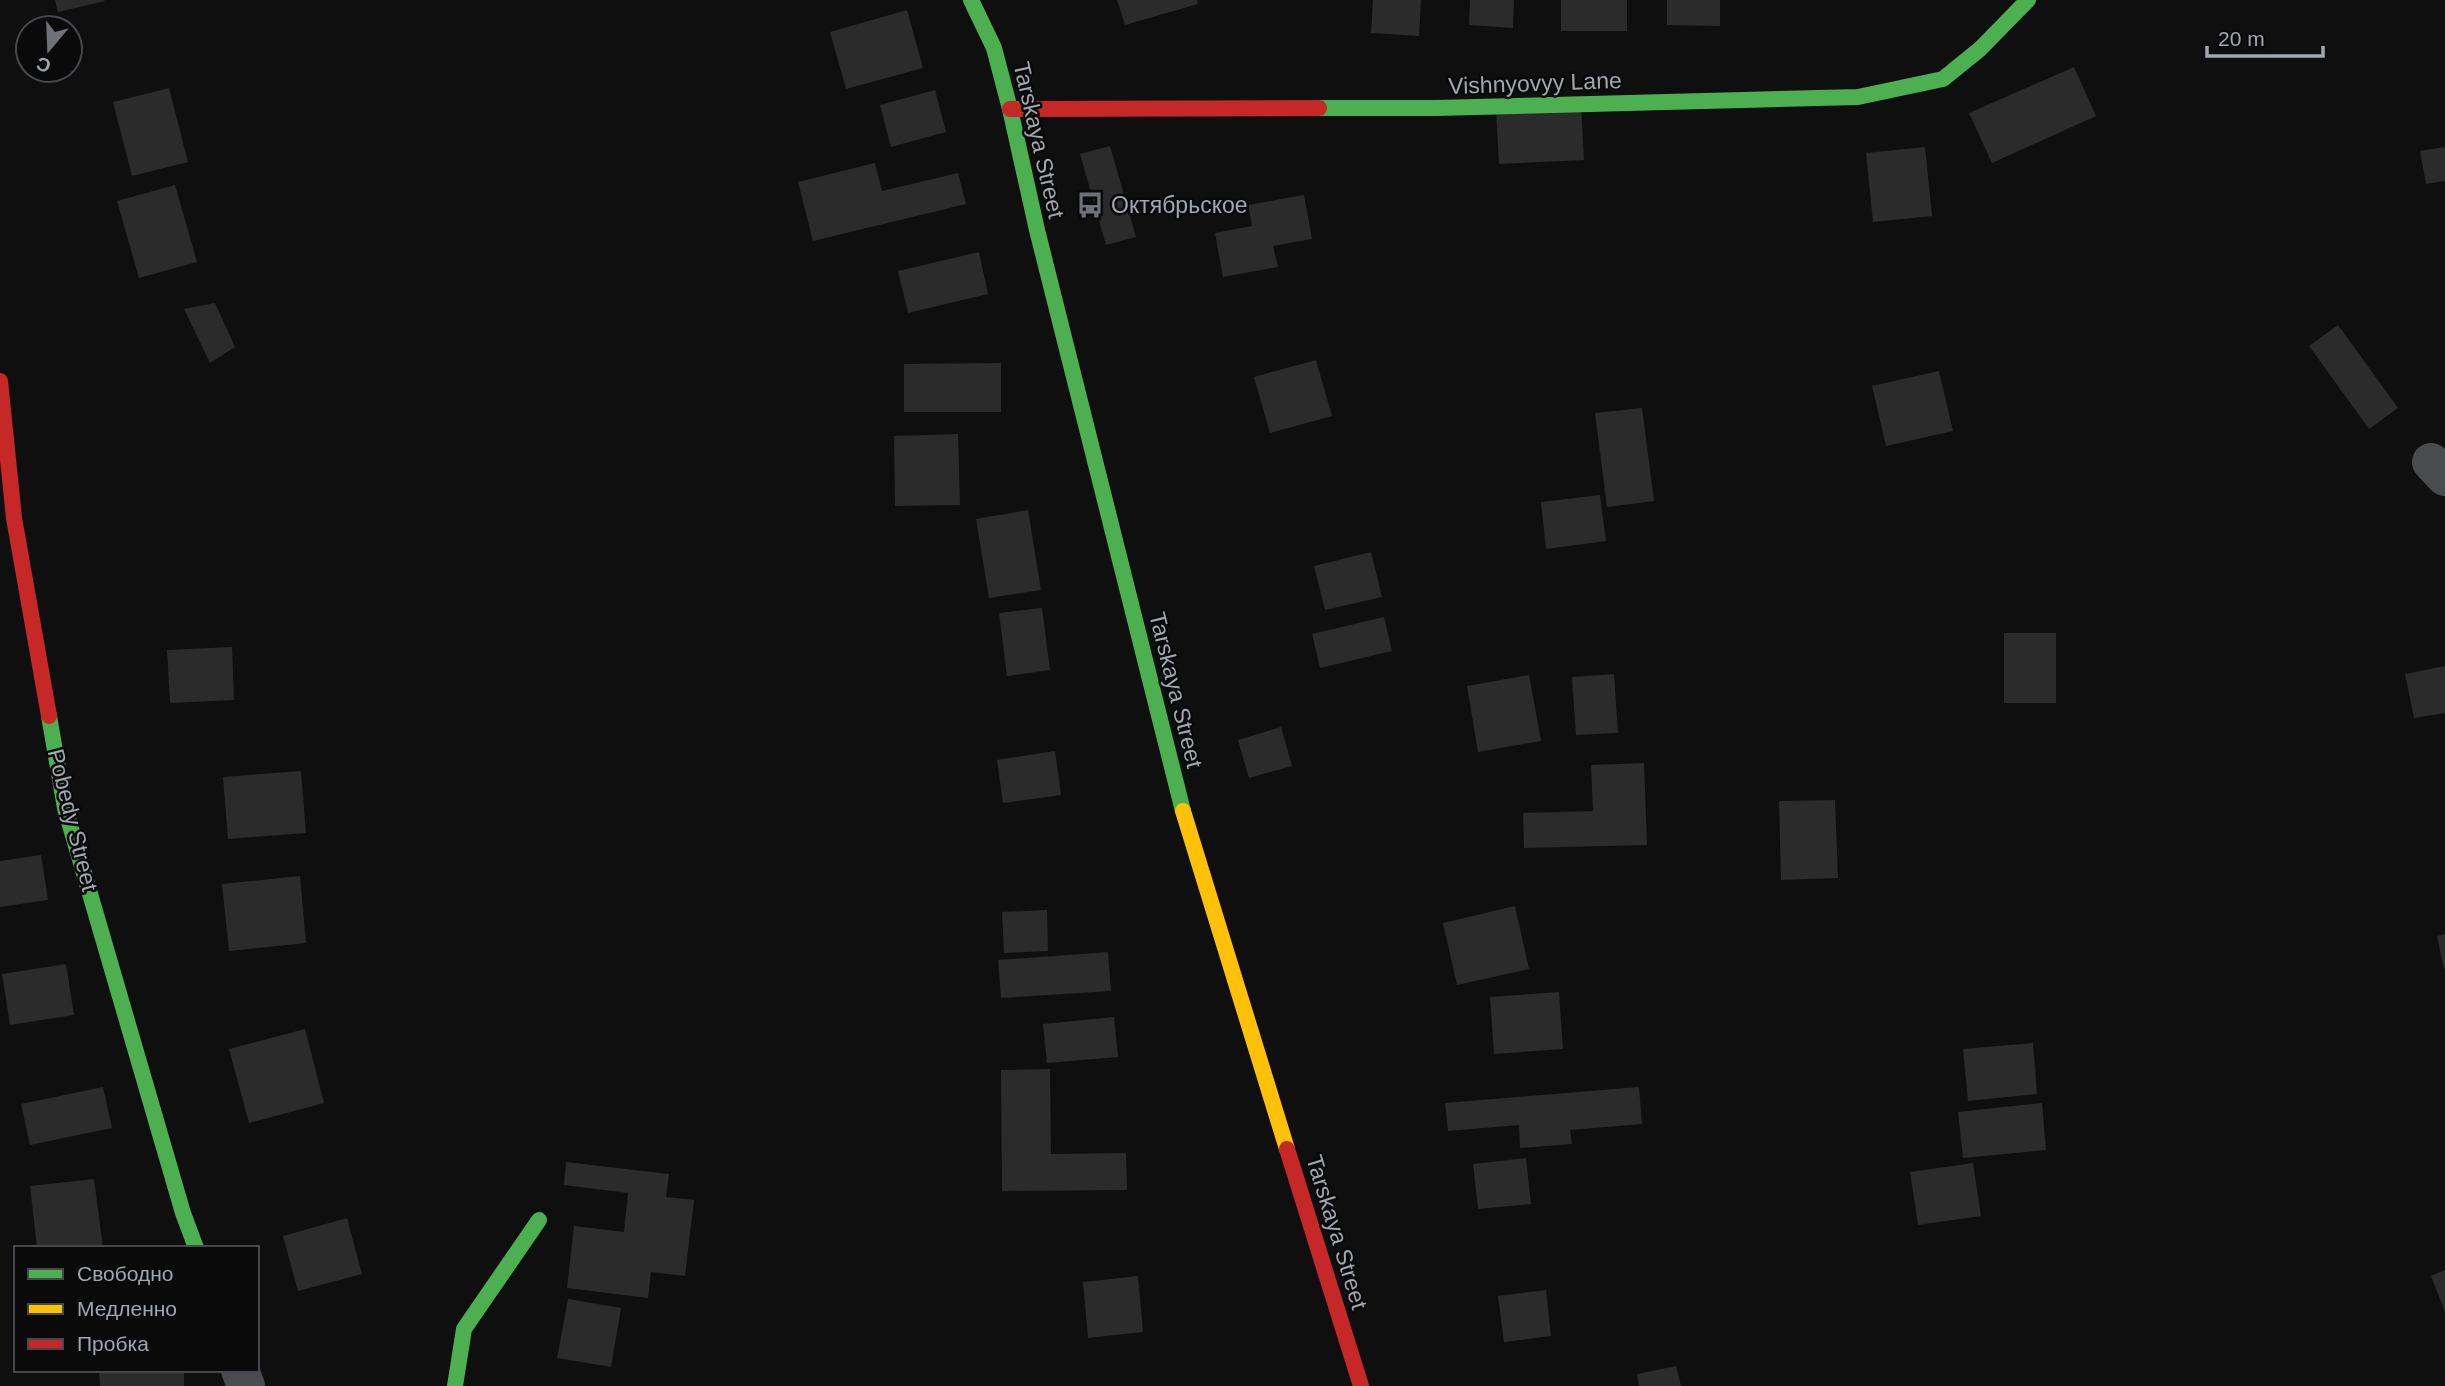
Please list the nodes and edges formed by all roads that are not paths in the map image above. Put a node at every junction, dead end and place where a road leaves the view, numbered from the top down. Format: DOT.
graph roads {
  1 [pos="971,0"];
  2 [pos="2028,0"];
  3 [pos="1010,108"];
  4 [pos="0,381"];
  5 [pos="539,1220"];
  6 [pos="195,1246"];
  7 [pos="455,1386"];
  8 [pos="1361,1386"];
  1 -- 3 [label="street, Tarskaya Street"];
  2 -- 3 [label="street, Vishnyovyy Lane"];
  3 -- 8 [label="street, Tarskaya Street"];
  4 -- 6 [label="street, Pobedy Street"];
  5 -- 7 [label="street"];
}
